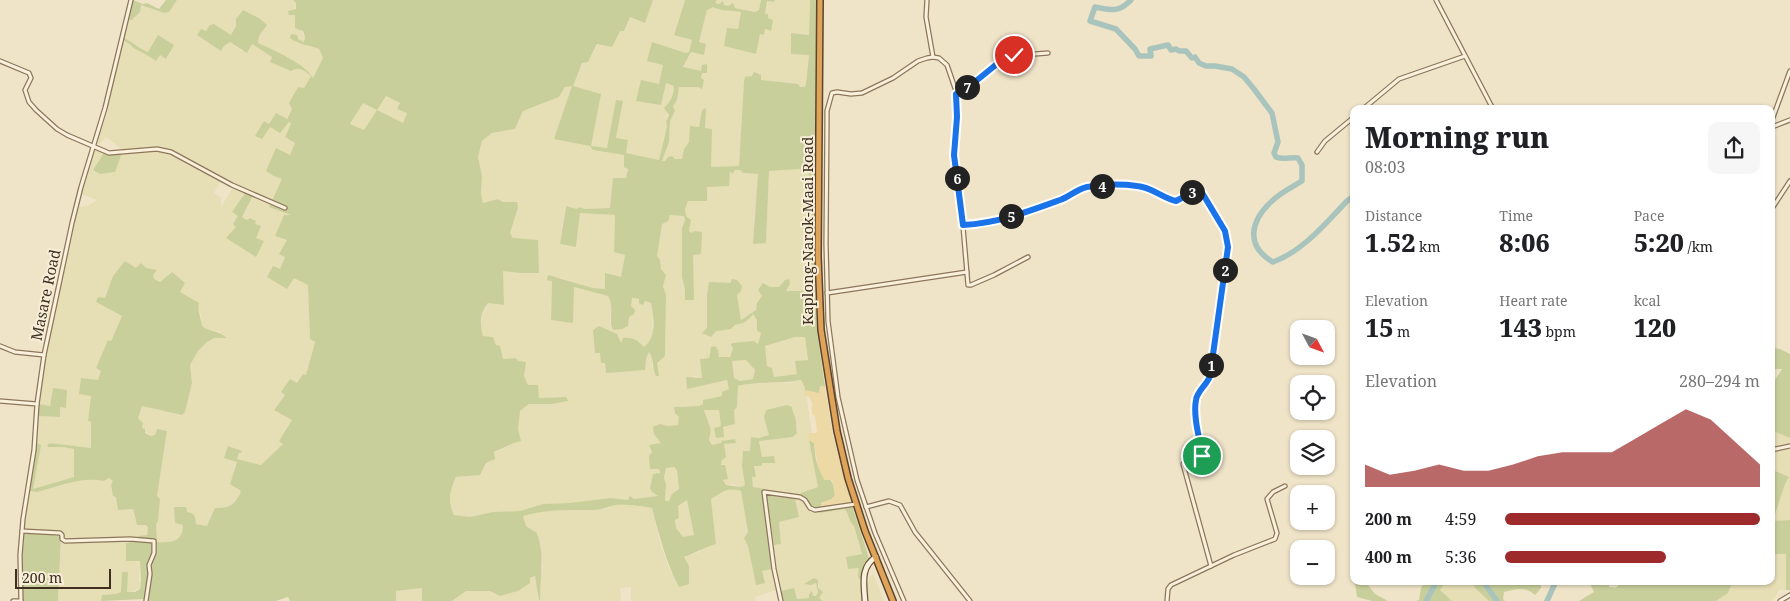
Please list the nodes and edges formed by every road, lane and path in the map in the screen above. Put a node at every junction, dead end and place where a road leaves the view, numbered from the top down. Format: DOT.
graph roads {
  1 [pos="130,0"];
  2 [pos="820,0"];
  3 [pos="927,0"];
  4 [pos="1436,0"];
  5 [pos="1048,53"];
  6 [pos="1465,56"];
  7 [pos="933,57"];
  8 [pos="0,61"];
  9 [pos="1790,71"];
  10 [pos="956,94"];
  11 [pos="1368,105"];
  12 [pos="1491,105"];
  13 [pos="1775,112"];
  14 [pos="1350,120"];
  15 [pos="1790,120"];
  16 [pos="1775,125"];
  17 [pos="94,145"];
  18 [pos="1317,152"];
  19 [pos="1790,181"];
  20 [pos="1775,204"];
  21 [pos="285,208"];
  22 [pos="963,225"];
  23 [pos="1028,256"];
  24 [pos="968,272"];
  25 [pos="827,294"];
  26 [pos="0,346"];
  27 [pos="44,354"];
  28 [pos="835,372"];
  29 [pos="827,373"];
  30 [pos="0,401"];
  31 [pos="37,404"];
  32 [pos="847,439"];
  33 [pos="839,442"];
  34 [pos="1790,446"];
  35 [pos="1775,449"];
  36 [pos="1285,486"];
  37 [pos="856,504"];
  38 [pos="866,507"];
  39 [pos="22,530"];
  40 [pos="876,557"];
  41 [pos="1211,566"];
  42 [pos="1790,595"];
  43 [pos="13,601"];
  44 [pos="21,601"];
  45 [pos="146,601"];
  46 [pos="781,601"];
  47 [pos="865,601"];
  48 [pos="893,601"];
  49 [pos="904,601"];
  50 [pos="970,601"];
  51 [pos="1167,601"];
  52 [pos="1780,601"];
  1 -- 17 [label="street, Masare Road"];
  2 -- 29 [label="highway, Kaplong-Narok-Maai Road"];
  3 -- 7 [label="street"];
  4 -- 6 [label="street"];
  5 -- 10 [label="street"];
  6 -- 11 [label="street"];
  6 -- 12 [label="street"];
  7 -- 10 [label="street"];
  7 -- 25 [label="street"];
  8 -- 17 [label="street"];
  9 -- 13 [label="street"];
  10 -- 22 [label="street"];
  14 -- 18 [label="street"];
  15 -- 16 [label="street"];
  17 -- 21 [label="street"];
  17 -- 27 [label="street, Masare Road"];
  19 -- 20 [label="street"];
  22 -- 24 [label="street"];
  22 -- 41 [label="street"];
  23 -- 24 [label="street"];
  24 -- 25 [label="street"];
  25 -- 28 [label="street"];
  26 -- 27 [label="street"];
  27 -- 31 [label="street, Masare Road"];
  28 -- 29 [label="street"];
  28 -- 32 [label="street"];
  29 -- 33 [label="highway, Kaplong-Narok-Maai Road"];
  30 -- 31 [label="street"];
  31 -- 39 [label="street, Masare Road"];
  32 -- 33 [label="street"];
  32 -- 38 [label="street"];
  33 -- 37 [label="highway, Kaplong-Narok-Maai Road"];
  34 -- 35 [label="street"];
  36 -- 41 [label="street"];
  37 -- 40 [label="highway, Kaplong-Narok-Maai Road"];
  37 -- 46 [label="street"];
  38 -- 49 [label="street"];
  38 -- 50 [label="street"];
  39 -- 44 [label="street, Masare Road"];
  39 -- 45 [label="street"];
  40 -- 47 [label="street"];
  40 -- 48 [label="highway, Kaplong-Narok-Maai Road"];
  41 -- 51 [label="street"];
  42 -- 52 [label="street"];
  43 -- 44 [label="street"];
}
